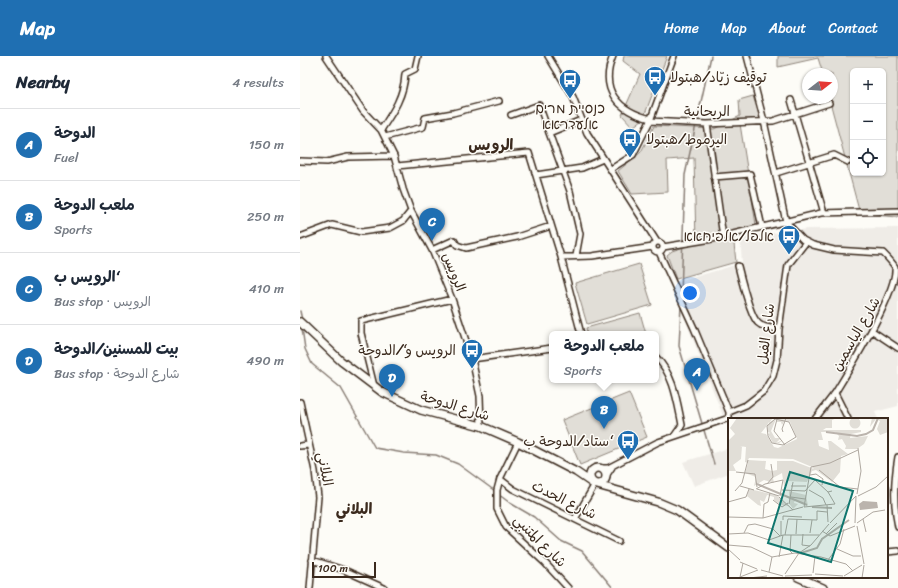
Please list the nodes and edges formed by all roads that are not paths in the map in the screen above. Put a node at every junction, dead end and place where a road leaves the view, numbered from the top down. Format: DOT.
graph roads {
  1 [pos="326,56"];
  2 [pos="418,56"];
  3 [pos="548,56"];
  4 [pos="613,56"];
  5 [pos="674,56"];
  6 [pos="747,56"];
  7 [pos="791,100"];
  8 [pos="499,101"];
  9 [pos="826,104"];
  10 [pos="511,114"];
  11 [pos="795,114"];
  12 [pos="581,120"];
  13 [pos="650,120"];
  14 [pos="764,121"];
  15 [pos="707,124"];
  16 [pos="380,130"];
  17 [pos="549,133"];
  18 [pos="385,137"];
  19 [pos="394,156"];
  20 [pos="603,159"];
  21 [pos="300,161"];
  22 [pos="809,162"];
  23 [pos="848,162"];
  24 [pos="397,166"];
  25 [pos="611,169"];
  26 [pos="562,172"];
  27 [pos="776,173"];
  28 [pos="536,176"];
  29 [pos="714,177"];
  30 [pos="411,211"];
  31 [pos="898,211"];
  32 [pos="824,213"];
  33 [pos="786,222"];
  34 [pos="552,226"];
  35 [pos="762,227"];
  36 [pos="300,237"];
  37 [pos="723,237"];
  38 [pos="806,242"];
  39 [pos="655,245"];
  40 [pos="663,247"];
  41 [pos="432,250"];
  42 [pos="659,252"];
  43 [pos="576,256"];
  44 [pos="561,257"];
  45 [pos="738,266"];
  46 [pos="452,299"];
  47 [pos="300,322"];
  48 [pos="779,329"];
  49 [pos="580,331"];
  50 [pos="874,332"];
  51 [pos="549,348"];
  52 [pos="898,348"];
  53 [pos="472,359"];
  54 [pos="659,361"];
  55 [pos="374,386"];
  56 [pos="835,393"];
  57 [pos="300,402"];
  58 [pos="729,416"];
  59 [pos="816,418"];
  60 [pos="848,418"];
  61 [pos="481,426"];
  62 [pos="674,436"];
  63 [pos="518,442"];
  64 [pos="308,445"];
  65 [pos="300,446"];
  66 [pos="898,457"];
  67 [pos="614,465"];
  68 [pos="596,468"];
  69 [pos="575,471"];
  70 [pos="605,478"];
  71 [pos="500,479"];
  72 [pos="594,484"];
  73 [pos="615,491"];
  74 [pos="576,519"];
  75 [pos="898,527"];
  76 [pos="619,541"];
  77 [pos="728,547"];
  78 [pos="898,551"];
  79 [pos="888,552"];
  80 [pos="312,560"];
  81 [pos="800,578"];
  82 [pos="310,588"];
  83 [pos="384,588"];
  84 [pos="568,588"];
  85 [pos="823,588"];
  1 -- 16 [label="street, الرويس"];
  2 -- 16 [label="street"];
  3 -- 12 [label="street"];
  4 -- 13 [label="street, الريحانية"];
  5 -- 13 [label="street"];
  6 -- 14 [label="street"];
  7 -- 11 [label="street"];
  8 -- 18 [label="street"];
  9 -- 11 [label="street, الريحانية"];
  10 -- 17 [label="street"];
  11 -- 14 [label="street, الريحانية"];
  11 -- 22 [label="street"];
  12 -- 17 [label="street"];
  12 -- 20 [label="street"];
  13 -- 15 [label="street, الريحانية"];
  13 -- 25 [label="street"];
  14 -- 15 [label="street, الريحانية"];
  14 -- 27 [label="street"];
  15 -- 29 [label="street"];
  16 -- 18 [label="street, الرويس"];
  17 -- 26 [label="street"];
  18 -- 19 [label="street, الرويس"];
  19 -- 21 [label="street"];
  19 -- 24 [label="street, الرويس"];
  20 -- 25 [label="street"];
  20 -- 26 [label="street"];
  22 -- 23 [label="street"];
  22 -- 27 [label="street"];
  22 -- 32 [label="street"];
  24 -- 28 [label="street"];
  24 -- 30 [label="street, الرويس"];
  25 -- 39 [label="street"];
  26 -- 28 [label="street"];
  26 -- 43 [label="street"];
  27 -- 33 [label="street"];
  28 -- 34 [label="street"];
  29 -- 35 [label="street"];
  29 -- 37 [label="street"];
  30 -- 36 [label="street"];
  30 -- 41 [label="street, الرويس"];
  31 -- 32 [label="street"];
  32 -- 33 [label="street"];
  33 -- 35 [label="street"];
  33 -- 38 [label="street, شارع الياسمين"];
  34 -- 41 [label="street"];
  34 -- 44 [label="street"];
  35 -- 37 [label="street"];
  37 -- 40 [label="street"];
  38 -- 48 [label="street, شارع الفيل"];
  38 -- 50 [label="street, شارع الياسمين"];
  39 -- 40 [label="street"];
  39 -- 42 [label="street"];
  39 -- 43 [label="street"];
  40 -- 42 [label="street"];
  41 -- 46 [label="street, الرويس"];
  42 -- 58 [label="street"];
  43 -- 44 [label="street"];
  44 -- 49 [label="street"];
  45 -- 48 [label="street"];
  46 -- 53 [label="street, الرويس"];
  46 -- 55 [label="street"];
  47 -- 55 [label="street, شارع الدوحة"];
  48 -- 58 [label="street, شارع الفيل"];
  50 -- 52 [label="street"];
  50 -- 56 [label="street, شارع الياسمين"];
  51 -- 53 [label="street"];
  53 -- 61 [label="street, الرويس"];
  54 -- 62 [label="street"];
  55 -- 61 [label="street, شارع الدوحة"];
  56 -- 59 [label="street, شارع الياسمين"];
  56 -- 60 [label="street, شارع الياسمين"];
  57 -- 64 [label="street, البلاني"];
  58 -- 62 [label="street, شارع الفيل"];
  61 -- 63 [label="street, شارع الدوحة"];
  62 -- 67 [label="street, شارع الفيل"];
  63 -- 69 [label="street, شارع الدوحة"];
  63 -- 71 [label="street, شارع المتنبي"];
  64 -- 65 [label="street"];
  64 -- 80 [label="street, البلاني"];
  66 -- 75 [label="street"];
  67 -- 68 [label="street"];
  67 -- 70 [label="street"];
  68 -- 69 [label="street"];
  68 -- 70 [label="street"];
  68 -- 72 [label="street"];
  69 -- 72 [label="street, شارع الدوحة"];
  70 -- 72 [label="street"];
  70 -- 73 [label="street"];
  71 -- 74 [label="street, شارع الحدث"];
  71 -- 84 [label="street, شارع المتنبي"];
  72 -- 73 [label="street, شارع الدوحة"];
  72 -- 74 [label="street"];
  73 -- 77 [label="street, شارع الدوحة"];
  74 -- 76 [label="street, شارع الحدث"];
  78 -- 79 [label="street"];
  80 -- 82 [label="street, البلاني"];
  80 -- 83 [label="street"];
  81 -- 85 [label="street"];
}
